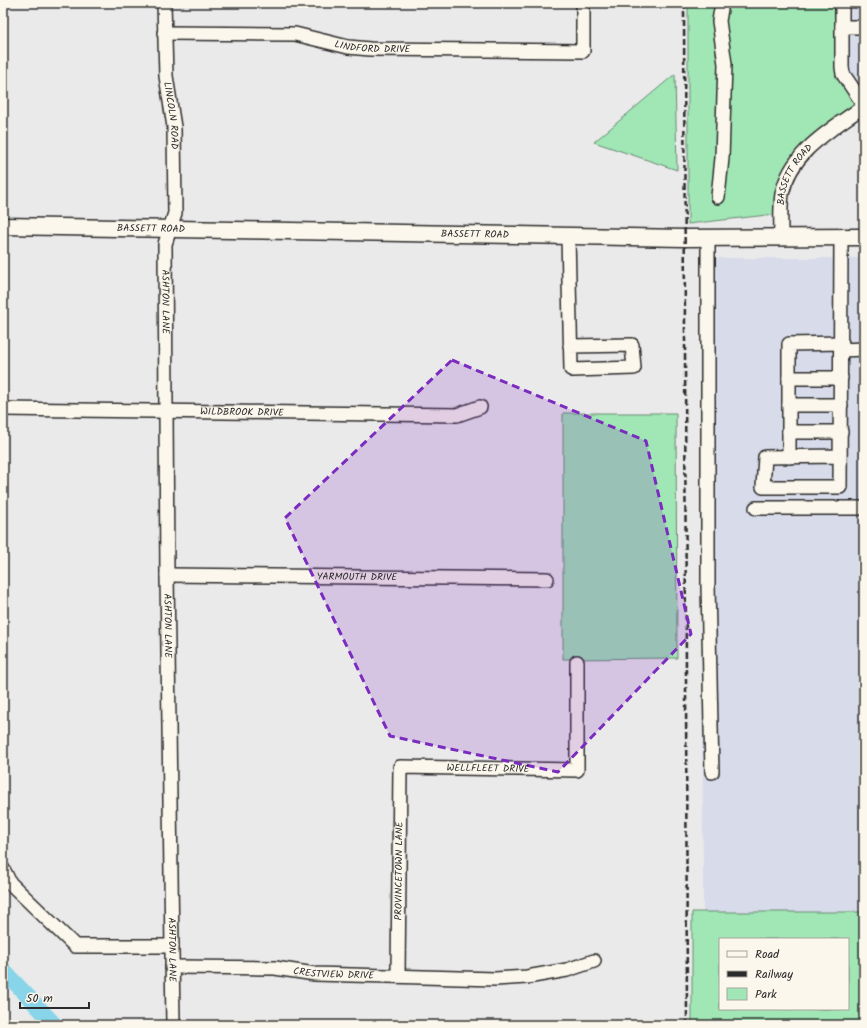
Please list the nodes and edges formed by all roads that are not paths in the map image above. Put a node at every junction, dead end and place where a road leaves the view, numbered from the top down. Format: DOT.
graph roads {
  1 [pos="164,3"];
  2 [pos="583,3"];
  3 [pos="722,3"];
  4 [pos="842,3"];
  5 [pos="864,27"];
  6 [pos="842,28"];
  7 [pos="164,33"];
  8 [pos="864,106"];
  9 [pos="718,197"];
  10 [pos="3,226"];
  11 [pos="170,228"];
  12 [pos="568,236"];
  13 [pos="781,237"];
  14 [pos="841,237"];
  15 [pos="864,237"];
  16 [pos="708,238"];
  17 [pos="570,346"];
  18 [pos="842,346"];
  19 [pos="864,349"];
  20 [pos="789,378"];
  21 [pos="841,378"];
  22 [pos="789,405"];
  23 [pos="841,405"];
  24 [pos="480,407"];
  25 [pos="3,409"];
  26 [pos="166,410"];
  27 [pos="789,432"];
  28 [pos="841,432"];
  29 [pos="840,456"];
  30 [pos="789,457"];
  31 [pos="756,508"];
  32 [pos="864,508"];
  33 [pos="167,575"];
  34 [pos="547,579"];
  35 [pos="578,662"];
  36 [pos="400,767"];
  37 [pos="712,772"];
  38 [pos="3,869"];
  39 [pos="172,946"];
  40 [pos="594,961"];
  41 [pos="172,967"];
  42 [pos="398,976"];
  43 [pos="173,1025"];
  1 -- 7 [label="street, LINCOLN ROAD"];
  2 -- 7 [label="street, LINDFORD DRIVE"];
  3 -- 9 [label="street"];
  4 -- 6 [label="street"];
  5 -- 6 [label="street"];
  6 -- 8 [label="street"];
  7 -- 11 [label="street, LINCOLN ROAD"];
  8 -- 13 [label="street, BASSETT ROAD"];
  10 -- 11 [label="main road, BASSETT ROAD"];
  11 -- 12 [label="main road, BASSETT ROAD"];
  11 -- 26 [label="street, ASHTON LANE"];
  12 -- 16 [label="main road, BASSETT ROAD"];
  12 -- 17 [label="street"];
  13 -- 14 [label="main road"];
  13 -- 16 [label="main road, BASSETT ROAD"];
  14 -- 15 [label="main road"];
  14 -- 18 [label="street"];
  16 -- 37 [label="street"];
  17 -- 17 [label="street"];
  18 -- 19 [label="street"];
  18 -- 20 [label="street"];
  18 -- 21 [label="street"];
  20 -- 21 [label="street"];
  20 -- 22 [label="street"];
  21 -- 23 [label="street"];
  22 -- 23 [label="street"];
  22 -- 27 [label="street"];
  23 -- 28 [label="street"];
  24 -- 26 [label="street, WILDBROOK DRIVE"];
  25 -- 26 [label="street, WILDBROOK DRIVE"];
  26 -- 33 [label="street, ASHTON LANE"];
  27 -- 28 [label="street"];
  27 -- 30 [label="street"];
  28 -- 29 [label="street"];
  29 -- 30 [label="street"];
  29 -- 30 [label="street"];
  31 -- 32 [label="street"];
  33 -- 34 [label="street, YARMOUTH DRIVE"];
  33 -- 39 [label="street, ASHTON LANE"];
  35 -- 36 [label="street, WELLFLEET DRIVE"];
  36 -- 42 [label="street, PROVINCETOWN LANE"];
  38 -- 39 [label="street"];
  39 -- 41 [label="street, ASHTON LANE"];
  40 -- 42 [label="street, CRESTVIEW DRIVE"];
  41 -- 42 [label="street, CRESTVIEW DRIVE"];
  41 -- 43 [label="street, ASHTON LANE"];
}
